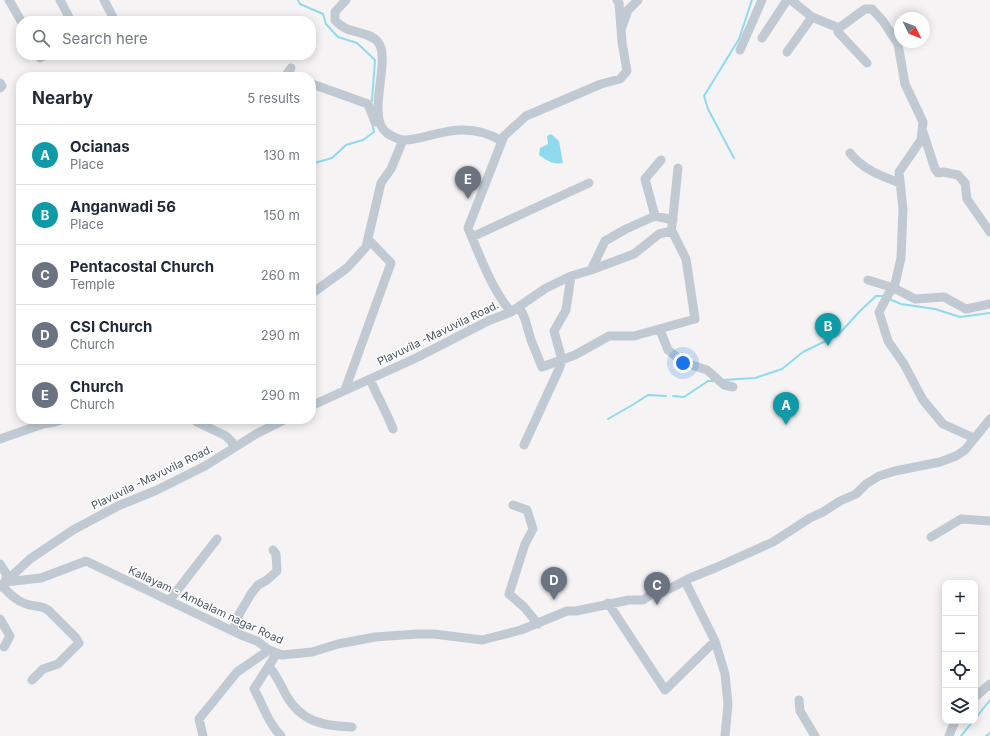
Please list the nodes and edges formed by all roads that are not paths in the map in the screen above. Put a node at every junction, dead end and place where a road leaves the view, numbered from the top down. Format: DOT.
graph roads {
  1 [pos="9,0"];
  2 [pos="60,0"];
  3 [pos="104,0"];
  4 [pos="346,0"];
  5 [pos="638,0"];
  6 [pos="762,0"];
  7 [pos="787,0"];
  8 [pos="791,0"];
  9 [pos="618,1"];
  10 [pos="628,10"];
  11 [pos="18,16"];
  12 [pos="68,16"];
  13 [pos="112,16"];
  14 [pos="812,17"];
  15 [pos="839,28"];
  16 [pos="621,32"];
  17 [pos="762,38"];
  18 [pos="740,50"];
  19 [pos="787,52"];
  20 [pos="867,63"];
  21 [pos="290,68"];
  22 [pos="288,72"];
  23 [pos="0,83"];
  24 [pos="316,85"];
  25 [pos="0,88"];
  26 [pos="922,130"];
  27 [pos="501,138"];
  28 [pos="403,140"];
  29 [pos="850,153"];
  30 [pos="661,160"];
  31 [pos="678,168"];
  32 [pos="589,183"];
  33 [pos="900,183"];
  34 [pos="656,216"];
  35 [pos="673,220"];
  36 [pos="988,226"];
  37 [pos="672,231"];
  38 [pos="472,237"];
  39 [pos="368,239"];
  40 [pos="591,270"];
  41 [pos="571,276"];
  42 [pos="868,280"];
  43 [pos="316,290"];
  44 [pos="889,295"];
  45 [pos="990,304"];
  46 [pos="519,306"];
  47 [pos="511,312"];
  48 [pos="660,330"];
  49 [pos="562,360"];
  50 [pos="370,379"];
  51 [pos="733,387"];
  52 [pos="345,390"];
  53 [pos="316,404"];
  54 [pos="990,419"];
  55 [pos="43,424"];
  56 [pos="201,424"];
  57 [pos="276,424"];
  58 [pos="393,428"];
  59 [pos="0,438"];
  60 [pos="974,438"];
  61 [pos="524,445"];
  62 [pos="234,448"];
  63 [pos="513,505"];
  64 [pos="990,522"];
  65 [pos="932,537"];
  66 [pos="217,539"];
  67 [pos="274,550"];
  68 [pos="0,564"];
  69 [pos="685,580"];
  70 [pos="2,585"];
  71 [pos="169,601"];
  72 [pos="608,604"];
  73 [pos="0,619"];
  74 [pos="538,624"];
  75 [pos="233,630"];
  76 [pos="715,641"];
  77 [pos="4,647"];
  78 [pos="273,651"];
  79 [pos="269,666"];
  80 [pos="32,680"];
  81 [pos="990,684"];
  82 [pos="978,694"];
  83 [pos="799,700"];
  84 [pos="954,724"];
  85 [pos="352,726"];
  86 [pos="203,736"];
  87 [pos="281,736"];
  88 [pos="725,736"];
  89 [pos="815,736"];
  90 [pos="948,736"];
  1 -- 11 [label="street"];
  2 -- 12 [label="street"];
  3 -- 13 [label="street"];
  4 -- 28 [label="street"];
  5 -- 10 [label="street"];
  6 -- 18 [label="street"];
  7 -- 17 [label="street"];
  8 -- 14 [label="street"];
  9 -- 10 [label="street"];
  9 -- 16 [label="street, Plavuvila -Mavuvila Road."];
  10 -- 16 [label="street"];
  14 -- 15 [label="street"];
  14 -- 19 [label="street"];
  15 -- 20 [label="street"];
  15 -- 26 [label="street"];
  16 -- 27 [label="street, Plavuvila -Mavuvila Road."];
  21 -- 22 [label="street"];
  23 -- 25 [label="street"];
  24 -- 28 [label="street"];
  26 -- 33 [label="street"];
  26 -- 36 [label="street"];
  27 -- 28 [label="street"];
  27 -- 38 [label="street, Plavuvila -Mavuvila Road."];
  28 -- 39 [label="street"];
  29 -- 33 [label="street"];
  30 -- 34 [label="street"];
  31 -- 35 [label="street"];
  32 -- 38 [label="street"];
  33 -- 44 [label="street"];
  34 -- 35 [label="street"];
  34 -- 40 [label="street"];
  35 -- 37 [label="street"];
  37 -- 40 [label="street"];
  37 -- 48 [label="street"];
  38 -- 47 [label="street, Plavuvila -Mavuvila Road."];
  39 -- 43 [label="street"];
  39 -- 52 [label="street"];
  40 -- 41 [label="street"];
  41 -- 46 [label="street"];
  41 -- 49 [label="street"];
  42 -- 44 [label="street"];
  44 -- 45 [label="street"];
  44 -- 60 [label="street"];
  46 -- 47 [label="street"];
  46 -- 49 [label="street"];
  47 -- 50 [label="street, Plavuvila -Mavuvila Road."];
  48 -- 49 [label="street"];
  48 -- 51 [label="street"];
  49 -- 61 [label="street"];
  50 -- 52 [label="street, Plavuvila -Mavuvila Road."];
  50 -- 58 [label="street"];
  52 -- 53 [label="street, Plavuvila -Mavuvila Road."];
  54 -- 60 [label="street, Kallayam - Ambalam nagar Road"];
  55 -- 59 [label="street"];
  56 -- 62 [label="street"];
  57 -- 62 [label="street, Plavuvila -Mavuvila Road."];
  60 -- 69 [label="street, Kallayam - Ambalam nagar Road"];
  62 -- 70 [label="street, Plavuvila -Mavuvila Road."];
  63 -- 74 [label="street"];
  64 -- 65 [label="street"];
  66 -- 71 [label="street"];
  67 -- 75 [label="street"];
  68 -- 70 [label="street"];
  69 -- 72 [label="street, Kallayam - Ambalam nagar Road"];
  69 -- 76 [label="street"];
  70 -- 71 [label="street, Kallayam - Ambalam nagar Road"];
  70 -- 80 [label="street"];
  71 -- 75 [label="street, Kallayam - Ambalam nagar Road"];
  72 -- 74 [label="street, Kallayam - Ambalam nagar Road"];
  72 -- 76 [label="street"];
  73 -- 77 [label="street"];
  74 -- 78 [label="street, Kallayam - Ambalam nagar Road"];
  75 -- 78 [label="street, Kallayam - Ambalam nagar Road"];
  76 -- 88 [label="street"];
  78 -- 79 [label="street"];
  78 -- 86 [label="street"];
  79 -- 85 [label="street"];
  79 -- 87 [label="street"];
  81 -- 82 [label="street"];
  83 -- 89 [label="street"];
  84 -- 90 [label="street"];
}
